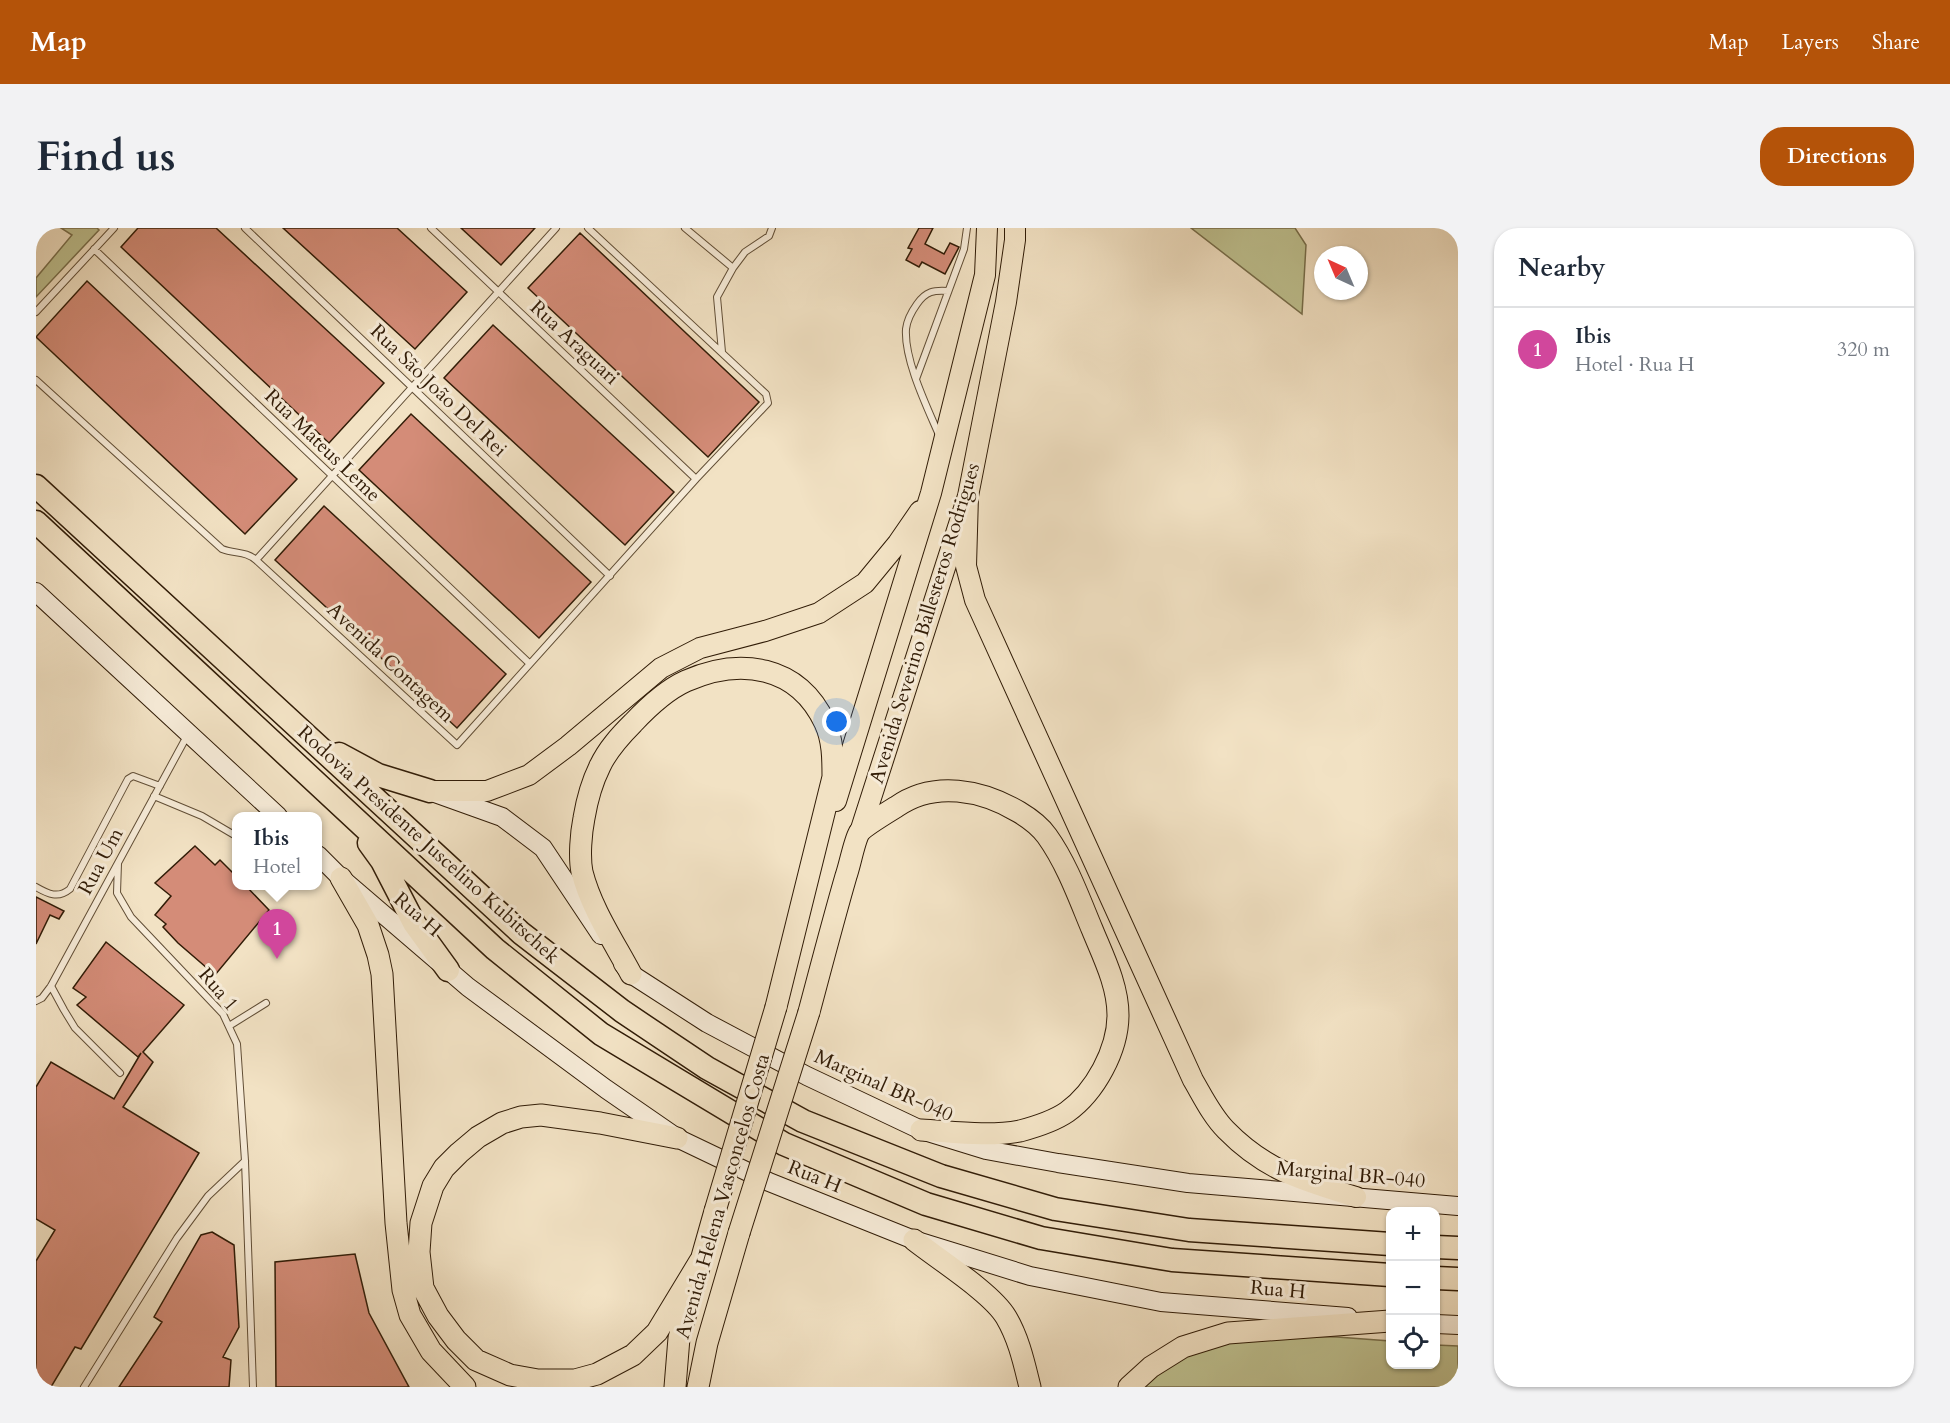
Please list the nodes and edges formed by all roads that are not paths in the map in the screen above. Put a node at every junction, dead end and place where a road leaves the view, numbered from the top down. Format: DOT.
graph roads {
  1 [pos="114,228"];
  2 [pos="245,228"];
  3 [pos="432,228"];
  4 [pos="556,228"];
  5 [pos="588,228"];
  6 [pos="685,228"];
  7 [pos="772,228"];
  8 [pos="967,228"];
  9 [pos="987,228"];
  10 [pos="1015,228"];
  11 [pos="94,249"];
  12 [pos="733,268"];
  13 [pos="948,291"];
  14 [pos="499,292"];
  15 [pos="36,312"];
  16 [pos="722,352"];
  17 [pos="36,380"];
  18 [pos="915,380"];
  19 [pos="413,387"];
  20 [pos="944,444"];
  21 [pos="332,476"];
  22 [pos="696,479"];
  23 [pos="36,486"];
  24 [pos="931,494"];
  25 [pos="968,496"];
  26 [pos="36,522"];
  27 [pos="256,560"];
  28 [pos="610,576"];
  29 [pos="36,592"];
  30 [pos="529,663"];
  31 [pos="189,732"];
  32 [pos="312,739"];
  33 [pos="160,786"];
  34 [pos="430,791"];
  35 [pos="154,796"];
  36 [pos="274,812"];
  37 [pos="348,812"];
  38 [pos="860,832"];
  39 [pos="232,833"];
  40 [pos="322,859"];
  41 [pos="118,862"];
  42 [pos="340,878"];
  43 [pos="36,887"];
  44 [pos="795,933"];
  45 [pos="448,970"];
  46 [pos="631,974"];
  47 [pos="51,986"];
  48 [pos="39,1000"];
  49 [pos="266,1003"];
  50 [pos="36,1007"];
  51 [pos="776,1007"];
  52 [pos="809,1012"];
  53 [pos="229,1026"];
  54 [pos="120,1073"];
  55 [pos="921,1130"];
  56 [pos="677,1138"];
  57 [pos="245,1161"];
  58 [pos="1356,1197"];
  59 [pos="1458,1206"];
  60 [pos="914,1240"];
  61 [pos="1386,1244"];
  62 [pos="1440,1247"];
  63 [pos="1458,1248"];
  64 [pos="700,1261"];
  65 [pos="1386,1275"];
  66 [pos="1440,1278"];
  67 [pos="1458,1279"];
  68 [pos="1386,1321"];
  69 [pos="1386,1321"];
  70 [pos="1440,1324"];
  71 [pos="1458,1325"];
  72 [pos="707,1342"];
  73 [pos="84,1387"];
  74 [pos="253,1387"];
  75 [pos="465,1387"];
  76 [pos="675,1387"];
  77 [pos="698,1387"];
  78 [pos="713,1387"];
  79 [pos="1030,1387"];
  80 [pos="1129,1387"];
  1 -- 11 [label="lane"];
  2 -- 19 [label="lane, Rua São João Del Rei"];
  3 -- 14 [label="lane, Rua Araguari"];
  4 -- 14 [label="lane"];
  5 -- 16 [label="lane, Avenida Contagem"];
  6 -- 12 [label="lane"];
  7 -- 12 [label="lane"];
  8 -- 13 [label="lane"];
  9 -- 20 [label="main road, Avenida Severino Ballesteros Rodrigues"];
  10 -- 25 [label="main road, Avenida Severino Ballesteros Rodrigues"];
  11 -- 15 [label="lane"];
  11 -- 21 [label="lane, Rua Mateus Leme"];
  12 -- 16 [label="lane"];
  13 -- 18 [label="lane"];
  13 -- 18 [label="lane"];
  14 -- 19 [label="lane"];
  14 -- 22 [label="lane, Rua Araguari"];
  16 -- 22 [label="lane, Avenida Contagem"];
  17 -- 27 [label="lane, Avenida Contagem"];
  18 -- 20 [label="lane"];
  19 -- 21 [label="lane"];
  19 -- 28 [label="lane, Rua São João Del Rei"];
  20 -- 24 [label="main road, Avenida Severino Ballesteros Rodrigues"];
  21 -- 27 [label="lane"];
  21 -- 30 [label="lane, Rua Mateus Leme"];
  22 -- 28 [label="lane, Avenida Contagem"];
  23 -- 32 [label="highway, Rodovia Presidente Juscelino Kubitschek"];
  24 -- 34 [label="main road"];
  24 -- 44 [label="main road, Avenida Severino Ballesteros Rodrigues"];
  25 -- 38 [label="main road, Avenida Severino Ballesteros Rodrigues"];
  25 -- 58 [label="main road"];
  26 -- 37 [label="highway, Rodovia Presidente Juscelino Kubitschek"];
  27 -- 30 [label="lane, Avenida Contagem"];
  28 -- 30 [label="lane, Avenida Contagem"];
  29 -- 31 [label="main road"];
  31 -- 33 [label="lane, Rua Um"];
  31 -- 36 [label="main road"];
  32 -- 34 [label="highway"];
  32 -- 61 [label="highway, Rodovia Presidente Juscelino Kubitschek"];
  33 -- 35 [label="lane, Rua Um"];
  33 -- 43 [label="lane"];
  34 -- 46 [label="main road, Marginal BR-040"];
  35 -- 39 [label="lane"];
  35 -- 41 [label="lane, Rua Um"];
  37 -- 45 [label="highway"];
  37 -- 65 [label="highway, Rodovia Presidente Juscelino Kubitschek"];
  38 -- 52 [label="highway, Avenida Severino Ballesteros Rodrigues"];
  38 -- 55 [label="highway"];
  40 -- 42 [label="main road, Rua H"];
  41 -- 47 [label="lane, Rua Um"];
  41 -- 53 [label="lane, Rua 1"];
  42 -- 45 [label="main road, Rua H"];
  42 -- 75 [label="highway"];
  44 -- 46 [label="highway"];
  44 -- 51 [label="highway, Avenida Severino Ballesteros Rodrigues"];
  45 -- 56 [label="main road, Rua H"];
  46 -- 55 [label="main road, Marginal BR-040"];
  47 -- 48 [label="lane, Rua Um"];
  47 -- 54 [label="lane"];
  48 -- 50 [label="lane, Rua Um"];
  49 -- 53 [label="lane"];
  51 -- 64 [label="highway, Avenida Helena Vasconcelos Costa, bridge"];
  52 -- 72 [label="highway, Avenida Helena Vasconcelos Costa, bridge"];
  53 -- 57 [label="lane, Rua 1"];
  55 -- 58 [label="main road, Marginal BR-040"];
  56 -- 60 [label="main road, Rua H"];
  56 -- 64 [label="highway"];
  57 -- 73 [label="lane"];
  57 -- 74 [label="lane, Rua 1"];
  58 -- 59 [label="main road, Marginal BR-040"];
  60 -- 68 [label="main road, Rua H"];
  60 -- 79 [label="highway"];
  62 -- 63 [label="highway"];
  64 -- 76 [label="highway, Avenida Helena Vasconcelos Costa"];
  66 -- 67 [label="highway"];
  69 -- 80 [label="highway"];
  70 -- 71 [label="main road"];
  72 -- 77 [label="highway, Avenida Helena Vasconcelos Costa"];
  72 -- 78 [label="highway"];
}
